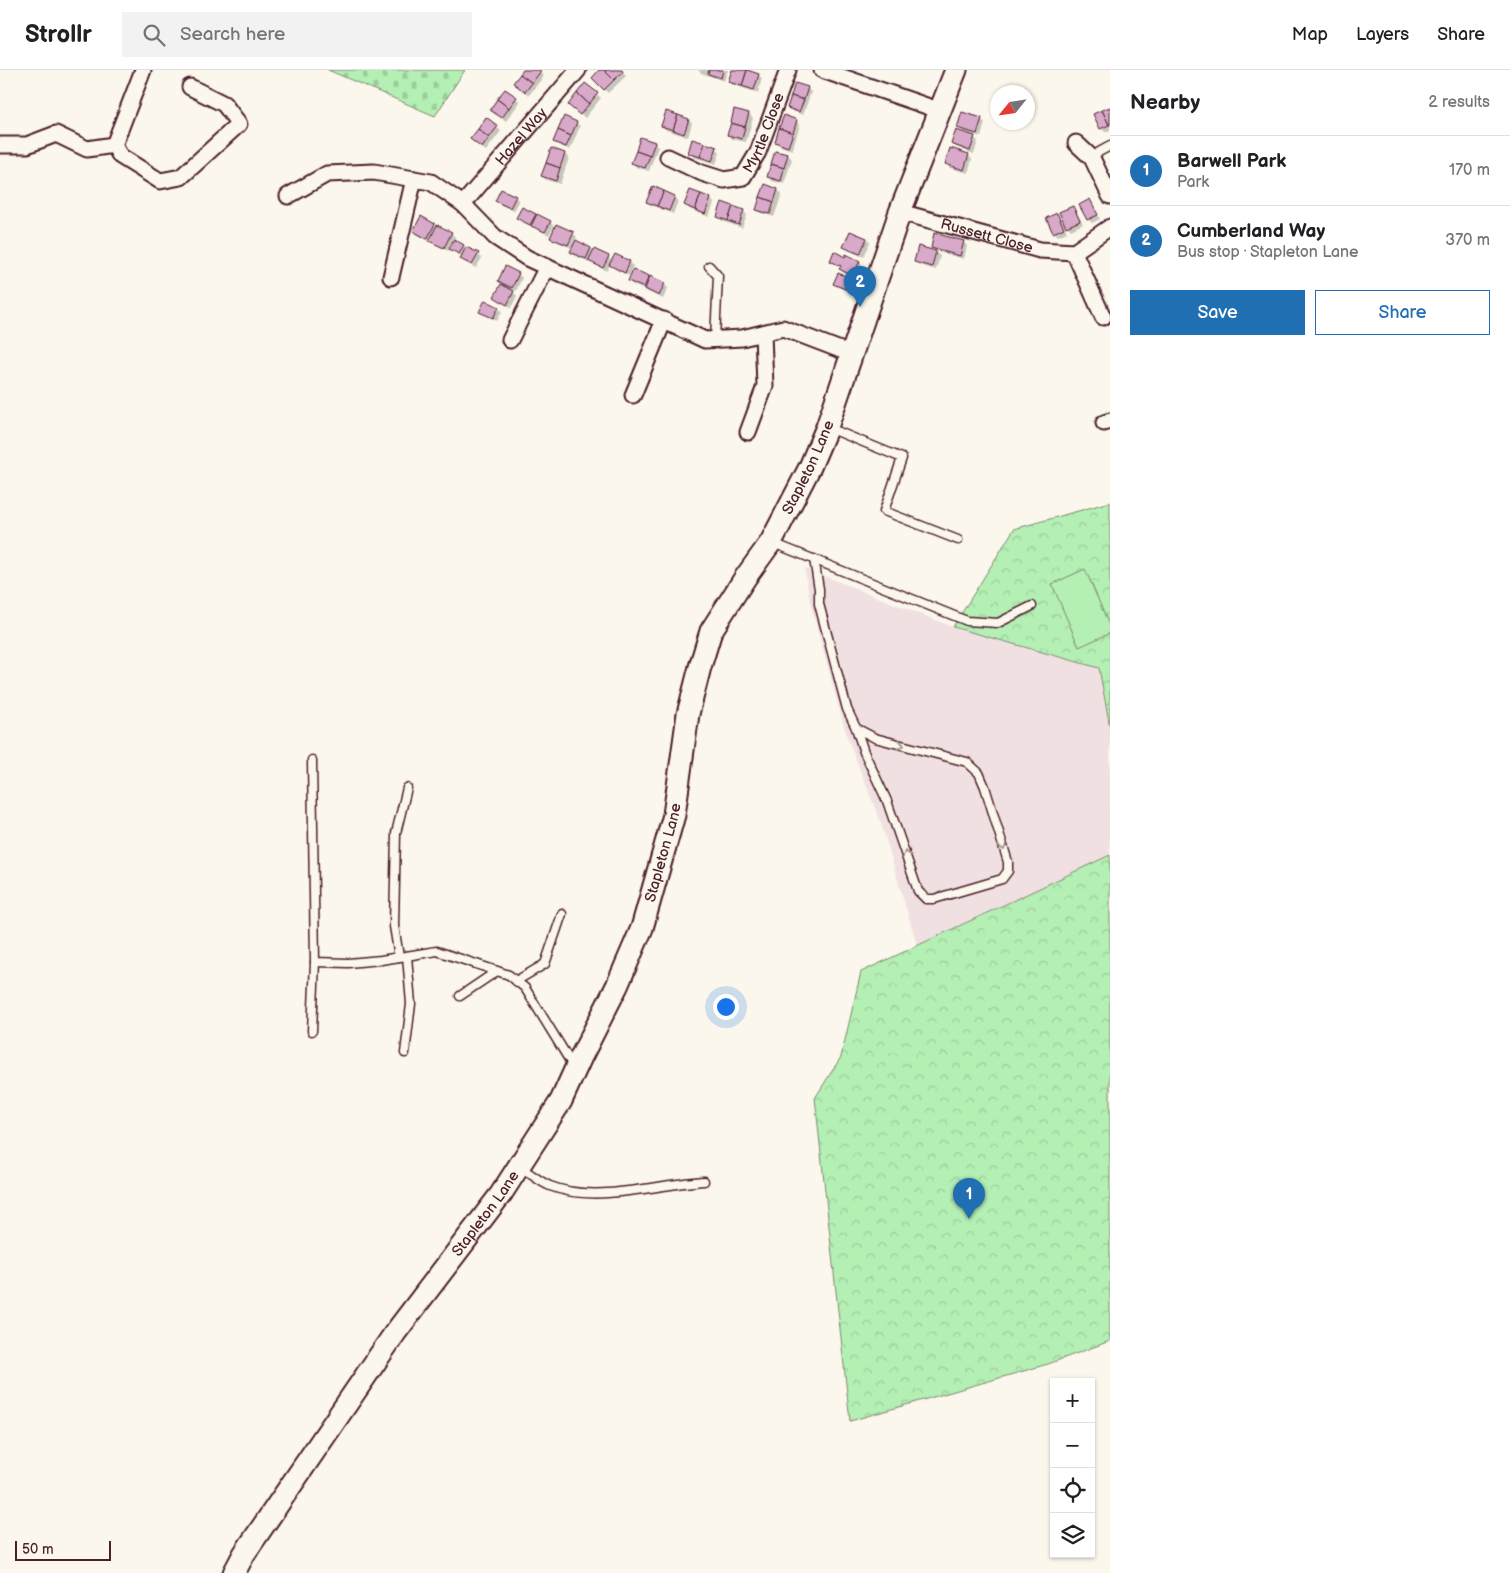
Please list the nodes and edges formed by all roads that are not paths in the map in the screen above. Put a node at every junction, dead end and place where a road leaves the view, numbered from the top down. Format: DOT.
graph roads {
  1 [pos="143,70"];
  2 [pos="578,70"];
  3 [pos="788,70"];
  4 [pos="822,70"];
  5 [pos="956,70"];
  6 [pos="190,87"];
  7 [pos="941,111"];
  8 [pos="1076,143"];
  9 [pos="0,145"];
  10 [pos="114,145"];
  11 [pos="1100,152"];
  12 [pos="668,157"];
  13 [pos="414,179"];
  14 [pos="288,196"];
  15 [pos="1110,196"];
  16 [pos="463,204"];
  17 [pos="900,212"];
  18 [pos="1110,227"];
  19 [pos="1074,252"];
  20 [pos="709,266"];
  21 [pos="547,267"];
  22 [pos="391,277"];
  23 [pos="1103,317"];
  24 [pos="664,320"];
  25 [pos="763,333"];
  26 [pos="715,339"];
  27 [pos="510,340"];
  28 [pos="851,354"];
  29 [pos="633,395"];
  30 [pos="827,427"];
  31 [pos="748,432"];
  32 [pos="958,540"];
  33 [pos="771,542"];
  34 [pos="814,559"];
  35 [pos="1032,606"];
  36 [pos="856,728"];
  37 [pos="312,760"];
  38 [pos="407,788"];
  39 [pos="562,914"];
  40 [pos="407,956"];
  41 [pos="399,957"];
  42 [pos="314,962"];
  43 [pos="498,971"];
  44 [pos="516,981"];
  45 [pos="460,996"];
  46 [pos="312,1031"];
  47 [pos="405,1053"];
  48 [pos="575,1070"];
  49 [pos="519,1166"];
  50 [pos="704,1181"];
  51 [pos="234,1573"];
  1 -- 10 [label="street"];
  2 -- 16 [label="street, Hazel Way"];
  3 -- 12 [label="street, Myrtle Close"];
  4 -- 7 [label="street"];
  5 -- 7 [label="street, Stapleton Lane"];
  6 -- 10 [label="street"];
  7 -- 17 [label="street, Stapleton Lane"];
  8 -- 11 [label="street"];
  9 -- 10 [label="street"];
  11 -- 15 [label="street"];
  13 -- 14 [label="street"];
  13 -- 16 [label="street"];
  13 -- 22 [label="street"];
  16 -- 21 [label="street"];
  17 -- 19 [label="street, Russett Close"];
  17 -- 28 [label="street, Stapleton Lane"];
  18 -- 19 [label="street"];
  19 -- 23 [label="street"];
  20 -- 26 [label="lane"];
  21 -- 24 [label="street"];
  21 -- 27 [label="street"];
  24 -- 26 [label="street"];
  24 -- 29 [label="street"];
  25 -- 26 [label="street"];
  25 -- 28 [label="street"];
  25 -- 31 [label="street"];
  28 -- 30 [label="street, Stapleton Lane"];
  30 -- 32 [label="lane"];
  30 -- 33 [label="street, Stapleton Lane"];
  33 -- 34 [label="lane"];
  33 -- 48 [label="street, Stapleton Lane"];
  34 -- 35 [label="lane"];
  34 -- 36 [label="lane"];
  36 -- 36 [label="lane, one-way"];
  37 -- 42 [label="lane"];
  38 -- 41 [label="lane"];
  39 -- 44 [label="lane"];
  40 -- 41 [label="lane"];
  40 -- 43 [label="lane"];
  40 -- 47 [label="lane"];
  41 -- 42 [label="lane"];
  42 -- 46 [label="lane"];
  43 -- 44 [label="lane"];
  43 -- 45 [label="lane"];
  44 -- 48 [label="lane"];
  48 -- 49 [label="street, Stapleton Lane"];
  49 -- 50 [label="lane"];
  49 -- 51 [label="street, Stapleton Lane"];
}
